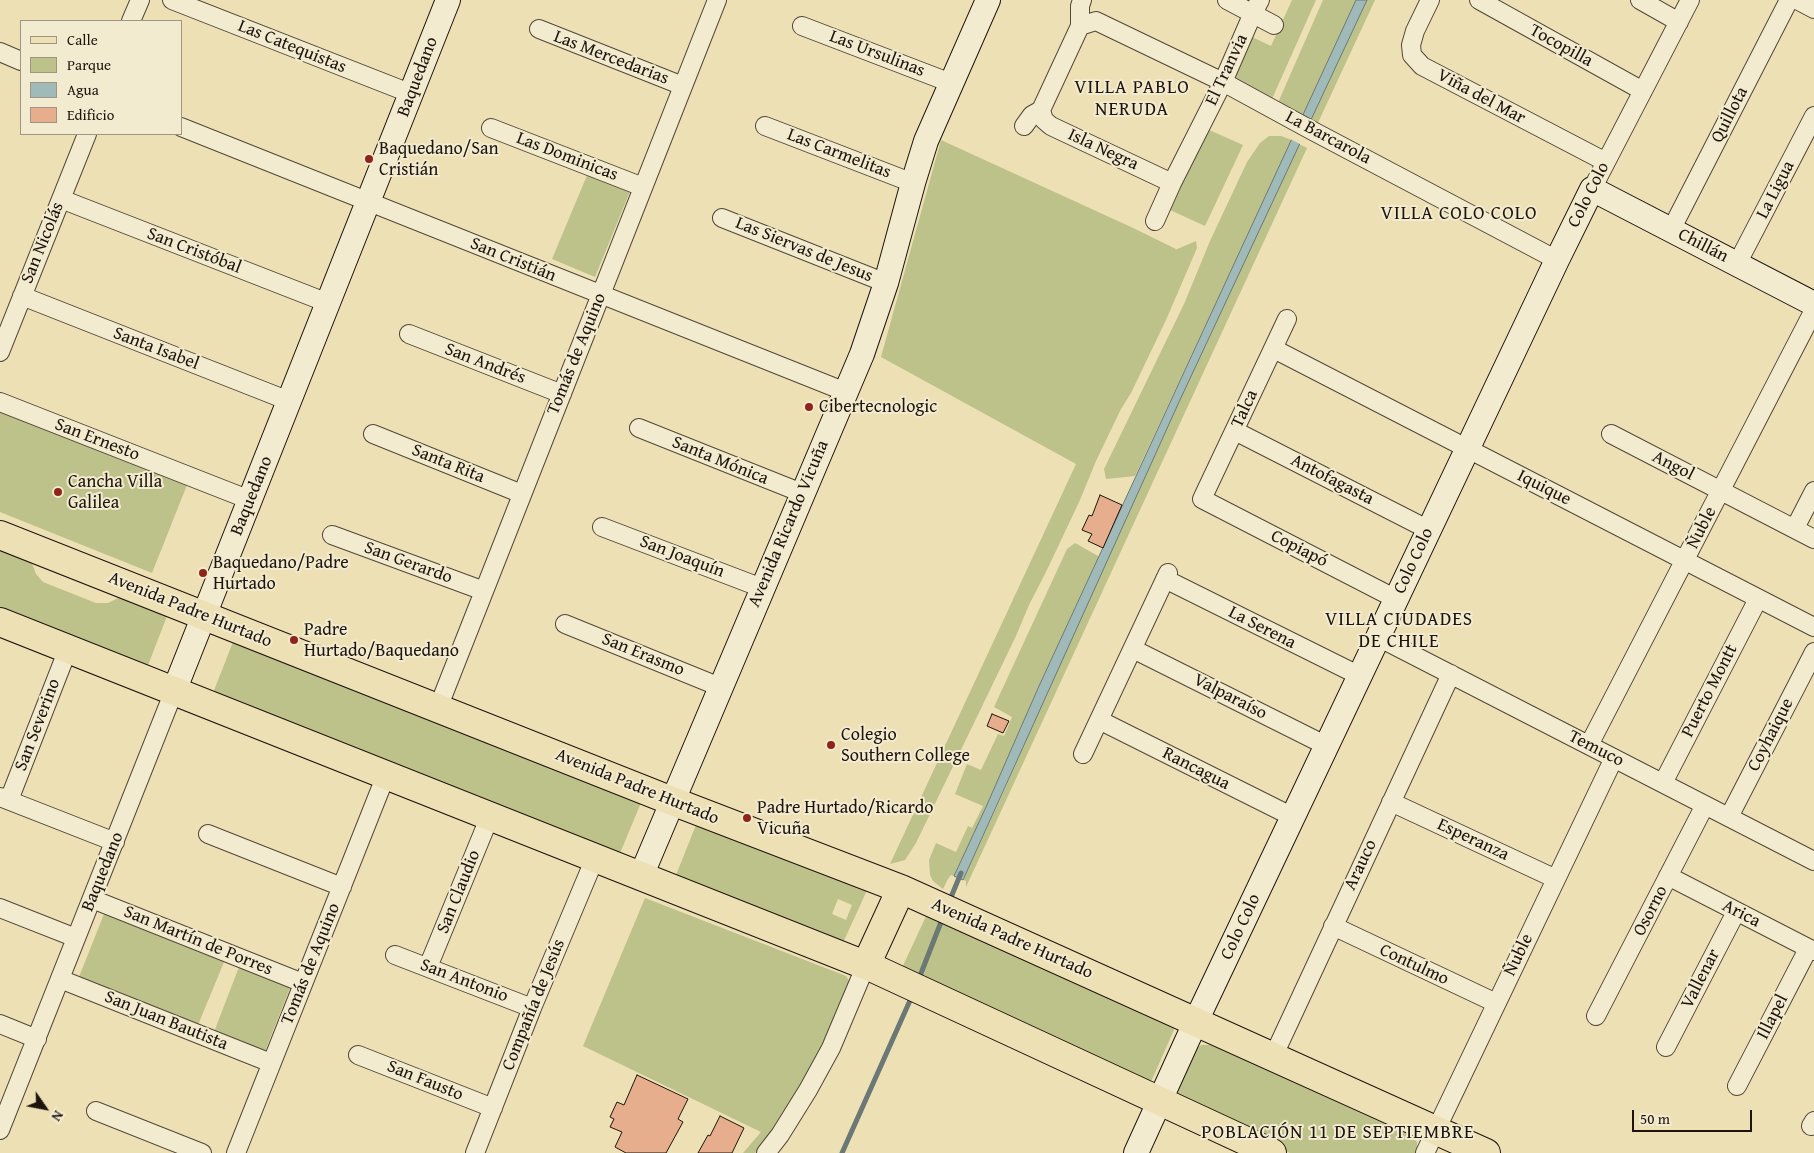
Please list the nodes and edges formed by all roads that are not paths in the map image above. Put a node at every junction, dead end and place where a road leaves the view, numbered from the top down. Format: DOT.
graph roads {
  1 [pos="140,0"];
  2 [pos="172,0"];
  3 [pos="448,0"];
  4 [pos="717,0"];
  5 [pos="988,0"];
  6 [pos="1082,0"];
  7 [pos="1227,0"];
  8 [pos="1430,0"];
  9 [pos="1479,0"];
  10 [pos="1640,0"];
  11 [pos="1690,0"];
  12 [pos="1789,0"];
  13 [pos="1797,0"];
  14 [pos="1257,6"];
  15 [pos="1814,9"];
  16 [pos="131,20"];
  17 [pos="1679,22"];
  18 [pos="1088,23"];
  19 [pos="1274,25"];
  20 [pos="802,26"];
  21 [pos="538,29"];
  22 [pos="0,52"];
  23 [pos="20,61"];
  24 [pos="1223,82"];
  25 [pos="951,83"];
  26 [pos="683,86"];
  27 [pos="1643,91"];
  28 [pos="412,94"];
  29 [pos="1041,110"];
  30 [pos="1814,116"];
  31 [pos="765,126"];
  32 [pos="1024,126"];
  33 [pos="182,128"];
  34 [pos="491,128"];
  35 [pos="87,135"];
  36 [pos="1606,162"];
  37 [pos="913,183"];
  38 [pos="1172,183"];
  39 [pos="643,187"];
  40 [pos="1592,189"];
  41 [pos="61,199"];
  42 [pos="368,202"];
  43 [pos="722,218"];
  44 [pos="1155,221"];
  45 [pos="1671,230"];
  46 [pos="1557,260"];
  47 [pos="1738,264"];
  48 [pos="886,283"];
  49 [pos="601,295"];
  50 [pos="22,296"];
  51 [pos="328,303"];
  52 [pos="1814,304"];
  53 [pos="1814,310"];
  54 [pos="1287,319"];
  55 [pos="409,334"];
  56 [pos="1274,349"];
  57 [pos="0,352"];
  58 [pos="846,392"];
  59 [pos="562,394"];
  60 [pos="289,401"];
  61 [pos="0,402"];
  62 [pos="638,428"];
  63 [pos="1235,431"];
  64 [pos="373,434"];
  65 [pos="1611,434"];
  66 [pos="1468,449"];
  67 [pos="1721,490"];
  68 [pos="1814,491"];
  69 [pos="802,493"];
  70 [pos="522,494"];
  71 [pos="1202,499"];
  72 [pos="250,500"];
  73 [pos="602,527"];
  74 [pos="1794,528"];
  75 [pos="1429,530"];
  76 [pos="0,535"];
  77 [pos="332,535"];
  78 [pos="1814,538"];
  79 [pos="1685,561"];
  80 [pos="762,588"];
  81 [pos="484,591"];
  82 [pos="1396,599"];
  83 [pos="1758,599"];
  84 [pos="204,616"];
  85 [pos="0,622"];
  86 [pos="565,624"];
  87 [pos="1814,627"];
  88 [pos="1378,637"];
  89 [pos="68,649"];
  90 [pos="1133,649"];
  91 [pos="1814,652"];
  92 [pos="1451,674"];
  93 [pos="1360,676"];
  94 [pos="720,686"];
  95 [pos="174,691"];
  96 [pos="438,708"];
  97 [pos="1099,720"];
  98 [pos="1327,746"];
  99 [pos="1589,746"];
  100 [pos="1083,754"];
  101 [pos="1614,758"];
  102 [pos="386,775"];
  103 [pos="1663,783"];
  104 [pos="4,799"];
  105 [pos="672,801"];
  106 [pos="1391,802"];
  107 [pos="1705,805"];
  108 [pos="490,816"];
  109 [pos="1293,817"];
  110 [pos="1729,817"];
  111 [pos="208,834"];
  112 [pos="115,842"];
  113 [pos="1811,854"];
  114 [pos="595,858"];
  115 [pos="641,876"];
  116 [pos="1668,876"];
  117 [pos="1556,879"];
  118 [pos="342,886"];
  119 [pos="901,890"];
  120 [pos="92,899"];
  121 [pos="0,908"];
  122 [pos="1736,912"];
  123 [pos="1332,926"];
  124 [pos="76,938"];
  125 [pos="1811,950"];
  126 [pos="395,955"];
  127 [pos="866,965"];
  128 [pos="428,968"];
  129 [pos="60,979"];
  130 [pos="303,984"];
  131 [pos="1496,1003"];
  132 [pos="532,1008"];
  133 [pos="1596,1016"];
  134 [pos="1196,1021"];
  135 [pos="0,1024"];
  136 [pos="37,1038"];
  137 [pos="1666,1047"];
  138 [pos="358,1054"];
  139 [pos="1273,1056"];
  140 [pos="271,1064"];
  141 [pos="1738,1086"];
  142 [pos="1160,1102"];
  143 [pos="493,1108"];
  144 [pos="96,1111"];
  145 [pos="0,1130"];
  146 [pos="1431,1141"];
  147 [pos="202,1153"];
  148 [pos="236,1153"];
  149 [pos="475,1153"];
  150 [pos="766,1153"];
  151 [pos="1136,1153"];
  152 [pos="1272,1153"];
  153 [pos="1486,1153"];
  1 -- 16 [label="street"];
  2 -- 28 [label="street, Las Catequistas"];
  3 -- 28 [label="street, Baquedano"];
  4 -- 26 [label="street, Tomás de Aquino"];
  5 -- 25 [label="street, Avenida Ricardo Vicuña"];
  6 -- 18 [label="street"];
  7 -- 14 [label="street"];
  8 -- 36 [label="street, Viña del Mar"];
  9 -- 27 [label="street, Tocopilla"];
  10 -- 17 [label="street"];
  11 -- 17 [label="street, Colo Colo"];
  12 -- 45 [label="street, Quillota"];
  13 -- 15 [label="street"];
  14 -- 19 [label="street"];
  14 -- 24 [label="street, El Tranvia"];
  17 -- 27 [label="street, Colo Colo"];
  18 -- 24 [label="street, La Barcarola"];
  18 -- 29 [label="street"];
  20 -- 25 [label="street, Las Ursulinas"];
  21 -- 26 [label="street, Las Mercedarias"];
  22 -- 23 [label="street"];
  24 -- 38 [label="street, El Tranvia"];
  24 -- 46 [label="street, La Barcarola"];
  25 -- 37 [label="street, Avenida Ricardo Vicuña"];
  26 -- 39 [label="street, Tomás de Aquino"];
  27 -- 36 [label="street, Colo Colo"];
  28 -- 42 [label="street, Baquedano"];
  29 -- 32 [label="street"];
  29 -- 38 [label="street, Isla Negra"];
  30 -- 47 [label="street, La Ligua"];
  31 -- 37 [label="street, Las Carmelitas"];
  33 -- 42 [label="street, San Cristián"];
  34 -- 39 [label="street, Las Dominicas"];
  35 -- 41 [label="street, San Nicolás"];
  36 -- 40 [label="street, Colo Colo"];
  37 -- 48 [label="street, Avenida Ricardo Vicuña"];
  38 -- 44 [label="street, El Tranvia"];
  39 -- 49 [label="street, Tomás de Aquino"];
  40 -- 45 [label="street, Chillán"];
  40 -- 46 [label="street, Colo Colo"];
  41 -- 50 [label="street, San Nicolás"];
  41 -- 51 [label="street, San Cristóbal"];
  42 -- 49 [label="street, San Cristián"];
  42 -- 51 [label="street, Baquedano"];
  43 -- 48 [label="street, Las Siervas de Jesus"];
  45 -- 47 [label="street, Chillán"];
  46 -- 66 [label="street, Colo Colo"];
  47 -- 52 [label="street, Chillán"];
  48 -- 58 [label="street, Avenida Ricardo Vicuña"];
  49 -- 58 [label="street, San Cristián"];
  49 -- 59 [label="street, Tomás de Aquino"];
  50 -- 57 [label="street, San Nicolás"];
  50 -- 60 [label="street, Santa Isabel"];
  51 -- 60 [label="street, Baquedano"];
  53 -- 67 [label="street, Ñuble"];
  54 -- 56 [label="street, Talca"];
  55 -- 59 [label="street, San Andrés"];
  56 -- 63 [label="street, Talca"];
  56 -- 66 [label="street, Iquique"];
  58 -- 69 [label="street, Avenida Ricardo Vicuña"];
  59 -- 70 [label="street, Tomás de Aquino"];
  60 -- 72 [label="street, Baquedano"];
  61 -- 72 [label="street, San Ernesto"];
  62 -- 69 [label="street, Santa Mónica"];
  63 -- 71 [label="street, Talca"];
  63 -- 75 [label="street, Antofagasta"];
  64 -- 70 [label="street, Santa Rita"];
  65 -- 67 [label="street, Angol"];
  66 -- 75 [label="street, Colo Colo"];
  66 -- 79 [label="street, Iquique"];
  67 -- 74 [label="street, Angol"];
  67 -- 79 [label="street, Ñuble"];
  68 -- 74 [label="street"];
  69 -- 80 [label="street, Avenida Ricardo Vicuña"];
  70 -- 81 [label="street, Tomás de Aquino"];
  71 -- 82 [label="street, Copiapó"];
  72 -- 84 [label="street, Baquedano"];
  73 -- 80 [label="street, San Joaquín"];
  74 -- 78 [label="street, Angol"];
  75 -- 82 [label="street, Colo Colo"];
  76 -- 84 [label="main road, Avenida Padre Hurtado"];
  77 -- 81 [label="street, San Gerardo"];
  79 -- 83 [label="street, Iquique"];
  79 -- 99 [label="street, Ñuble"];
  80 -- 94 [label="street, Avenida Ricardo Vicuña"];
  81 -- 96 [label="street, Tomás de Aquino"];
  82 -- 88 [label="street, Colo Colo"];
  83 -- 87 [label="street, Iquique"];
  83 -- 103 [label="street, Puerto Montt"];
  84 -- 95 [label="street, Baquedano"];
  84 -- 96 [label="main road, Avenida Padre Hurtado"];
  85 -- 89 [label="main road"];
  86 -- 94 [label="street, San Erasmo"];
  88 -- 92 [label="street, Temuco"];
  88 -- 93 [label="street, Colo Colo"];
  89 -- 95 [label="main road"];
  89 -- 104 [label="street, San Severino"];
  90 -- 93 [label="street, La Serena"];
  90 -- 97 [label="street"];
  90 -- 98 [label="street, Valparaíso"];
  91 -- 110 [label="street, Coyhaique"];
  92 -- 99 [label="street, Temuco"];
  92 -- 106 [label="street, Arauco"];
  93 -- 98 [label="street, Colo Colo"];
  94 -- 105 [label="street, Avenida Ricardo Vicuña"];
  95 -- 102 [label="main road"];
  95 -- 112 [label="street, Baquedano"];
  96 -- 105 [label="main road, Avenida Padre Hurtado"];
  97 -- 100 [label="street"];
  97 -- 109 [label="street, Rancagua"];
  98 -- 109 [label="street, Colo Colo"];
  99 -- 101 [label="street, Temuco"];
  101 -- 103 [label="street, Temuco"];
  101 -- 117 [label="street, Ñuble"];
  102 -- 108 [label="main road"];
  102 -- 118 [label="street, Tomás de Aquino"];
  103 -- 107 [label="street, Temuco"];
  104 -- 112 [label="street"];
  105 -- 115 [label="street, Avenida Ricardo Vicuña"];
  105 -- 119 [label="main road, Avenida Padre Hurtado"];
  106 -- 117 [label="street, Esperanza"];
  106 -- 123 [label="street, Arauco"];
  107 -- 110 [label="street, Temuco"];
  107 -- 116 [label="street, Osorno"];
  108 -- 114 [label="main road"];
  108 -- 128 [label="street, San Claudio"];
  109 -- 134 [label="street, Colo Colo"];
  110 -- 113 [label="street, Temuco"];
  111 -- 118 [label="street"];
  112 -- 120 [label="street, Baquedano"];
  114 -- 115 [label="main road"];
  114 -- 132 [label="street, Compañía de Jesús"];
  115 -- 127 [label="main road"];
  116 -- 122 [label="street, Arica"];
  116 -- 133 [label="street, Osorno"];
  117 -- 131 [label="street, Ñuble"];
  118 -- 130 [label="street, Tomás de Aquino"];
  119 -- 127 [label="main road"];
  119 -- 134 [label="main road, Avenida Padre Hurtado"];
  120 -- 124 [label="street, Baquedano"];
  120 -- 130 [label="street, San Martín de Porres"];
  121 -- 124 [label="street"];
  122 -- 125 [label="street, Arica"];
  122 -- 137 [label="street, Vallenar"];
  123 -- 131 [label="street, Contulmo"];
  123 -- 139 [label="street, Arauco"];
  124 -- 129 [label="street, Baquedano"];
  125 -- 141 [label="street, Illapel"];
  126 -- 128 [label="street, San Antonio"];
  127 -- 142 [label="main road"];
  127 -- 150 [label="street"];
  128 -- 132 [label="street, San Antonio"];
  129 -- 136 [label="street, Baquedano"];
  129 -- 140 [label="street, San Juan Bautista"];
  130 -- 140 [label="street, Tomás de Aquino"];
  131 -- 146 [label="street, Ñuble"];
  132 -- 143 [label="street, Compañía de Jesús"];
  134 -- 139 [label="main road, Avenida Padre Hurtado"];
  134 -- 142 [label="street, Colo Colo"];
  135 -- 136 [label="street"];
  136 -- 145 [label="street, Baquedano"];
  138 -- 143 [label="street, San Fausto"];
  139 -- 146 [label="main road, Avenida Padre Hurtado"];
  140 -- 148 [label="street, Tomás de Aquino"];
  142 -- 151 [label="street, Colo Colo"];
  142 -- 152 [label="main road"];
  143 -- 149 [label="street, Compañía de Jesús"];
  144 -- 147 [label="street"];
  146 -- 153 [label="main road, Avenida Padre Hurtado"];
}
